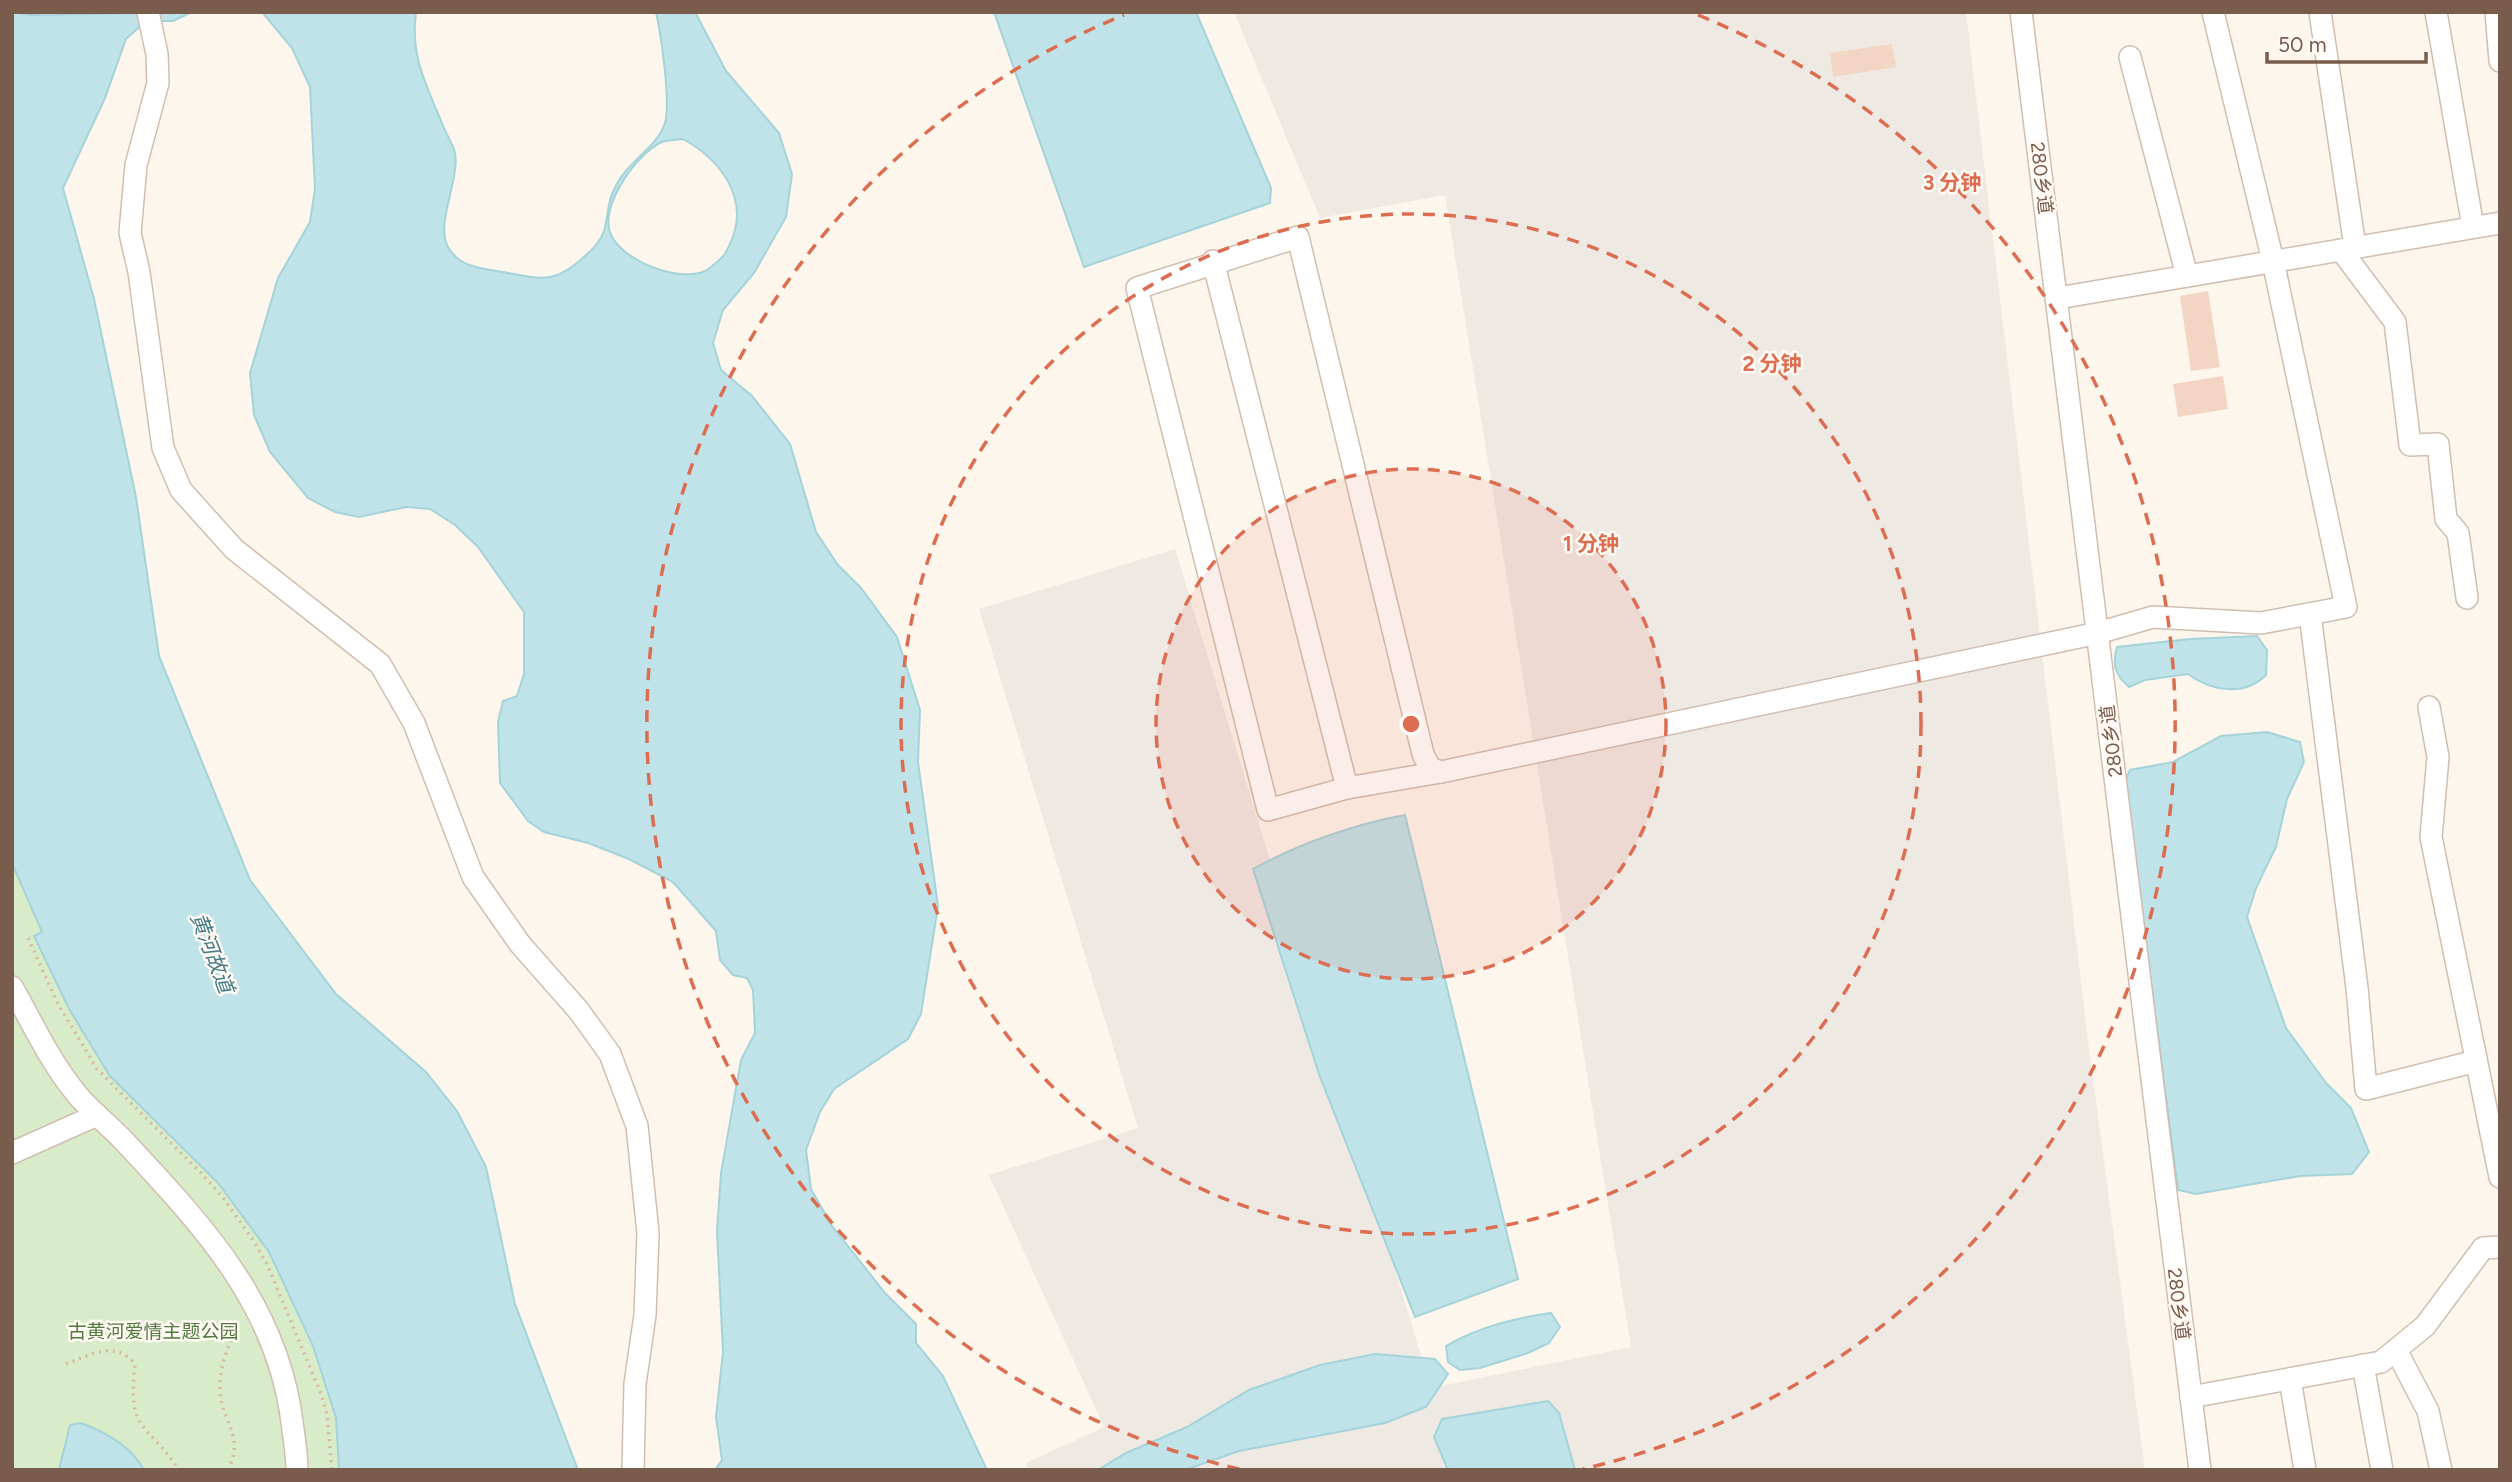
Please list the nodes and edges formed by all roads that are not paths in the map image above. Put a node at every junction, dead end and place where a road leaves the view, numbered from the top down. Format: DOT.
graph roads {
  1 [pos="148,12"];
  2 [pos="2021,12"];
  3 [pos="2213,12"];
  4 [pos="2320,12"];
  5 [pos="2436,12"];
  6 [pos="2496,12"];
  7 [pos="2130,57"];
  8 [pos="2500,61"];
  9 [pos="2500,223"];
  10 [pos="2473,227"];
  11 [pos="2348,249"];
  12 [pos="1213,261"];
  13 [pos="2273,261"];
  14 [pos="2187,276"];
  15 [pos="2058,298"];
  16 [pos="2467,598"];
  17 [pos="2310,614"];
  18 [pos="2098,633"];
  19 [pos="2429,707"];
  20 [pos="1441,772"];
  21 [pos="1347,788"];
  22 [pos="12,987"];
  23 [pos="2476,1061"];
  24 [pos="97,1115"];
  25 [pos="12,1153"];
  26 [pos="2500,1177"];
  27 [pos="2500,1247"];
  28 [pos="2396,1350"];
  29 [pos="2363,1365"];
  30 [pos="2290,1378"];
  31 [pos="2191,1397"];
  32 [pos="297,1470"];
  33 [pos="633,1470"];
  34 [pos="2200,1470"];
  35 [pos="2305,1470"];
  36 [pos="2382,1470"];
  37 [pos="2441,1470"];
  1 -- 33 [label="street"];
  2 -- 15 [label="street, 280乡道"];
  3 -- 13 [label="street"];
  4 -- 11 [label="street"];
  5 -- 10 [label="street"];
  6 -- 8 [label="street"];
  7 -- 14 [label="street"];
  9 -- 10 [label="street"];
  10 -- 11 [label="street"];
  11 -- 13 [label="street"];
  11 -- 16 [label="street"];
  12 -- 20 [label="street"];
  12 -- 21 [label="street"];
  12 -- 21 [label="street"];
  13 -- 14 [label="street"];
  13 -- 17 [label="street"];
  14 -- 15 [label="street"];
  15 -- 18 [label="street, 280乡道"];
  17 -- 18 [label="street"];
  17 -- 23 [label="street"];
  18 -- 20 [label="street"];
  18 -- 31 [label="street, 280乡道"];
  19 -- 23 [label="street"];
  20 -- 21 [label="street"];
  22 -- 24 [label="street"];
  23 -- 26 [label="street"];
  24 -- 25 [label="street"];
  24 -- 32 [label="street"];
  27 -- 28 [label="street"];
  28 -- 29 [label="street"];
  28 -- 37 [label="street"];
  29 -- 30 [label="street"];
  29 -- 36 [label="street"];
  30 -- 31 [label="street"];
  30 -- 35 [label="street"];
  31 -- 34 [label="street, 280乡道"];
}
